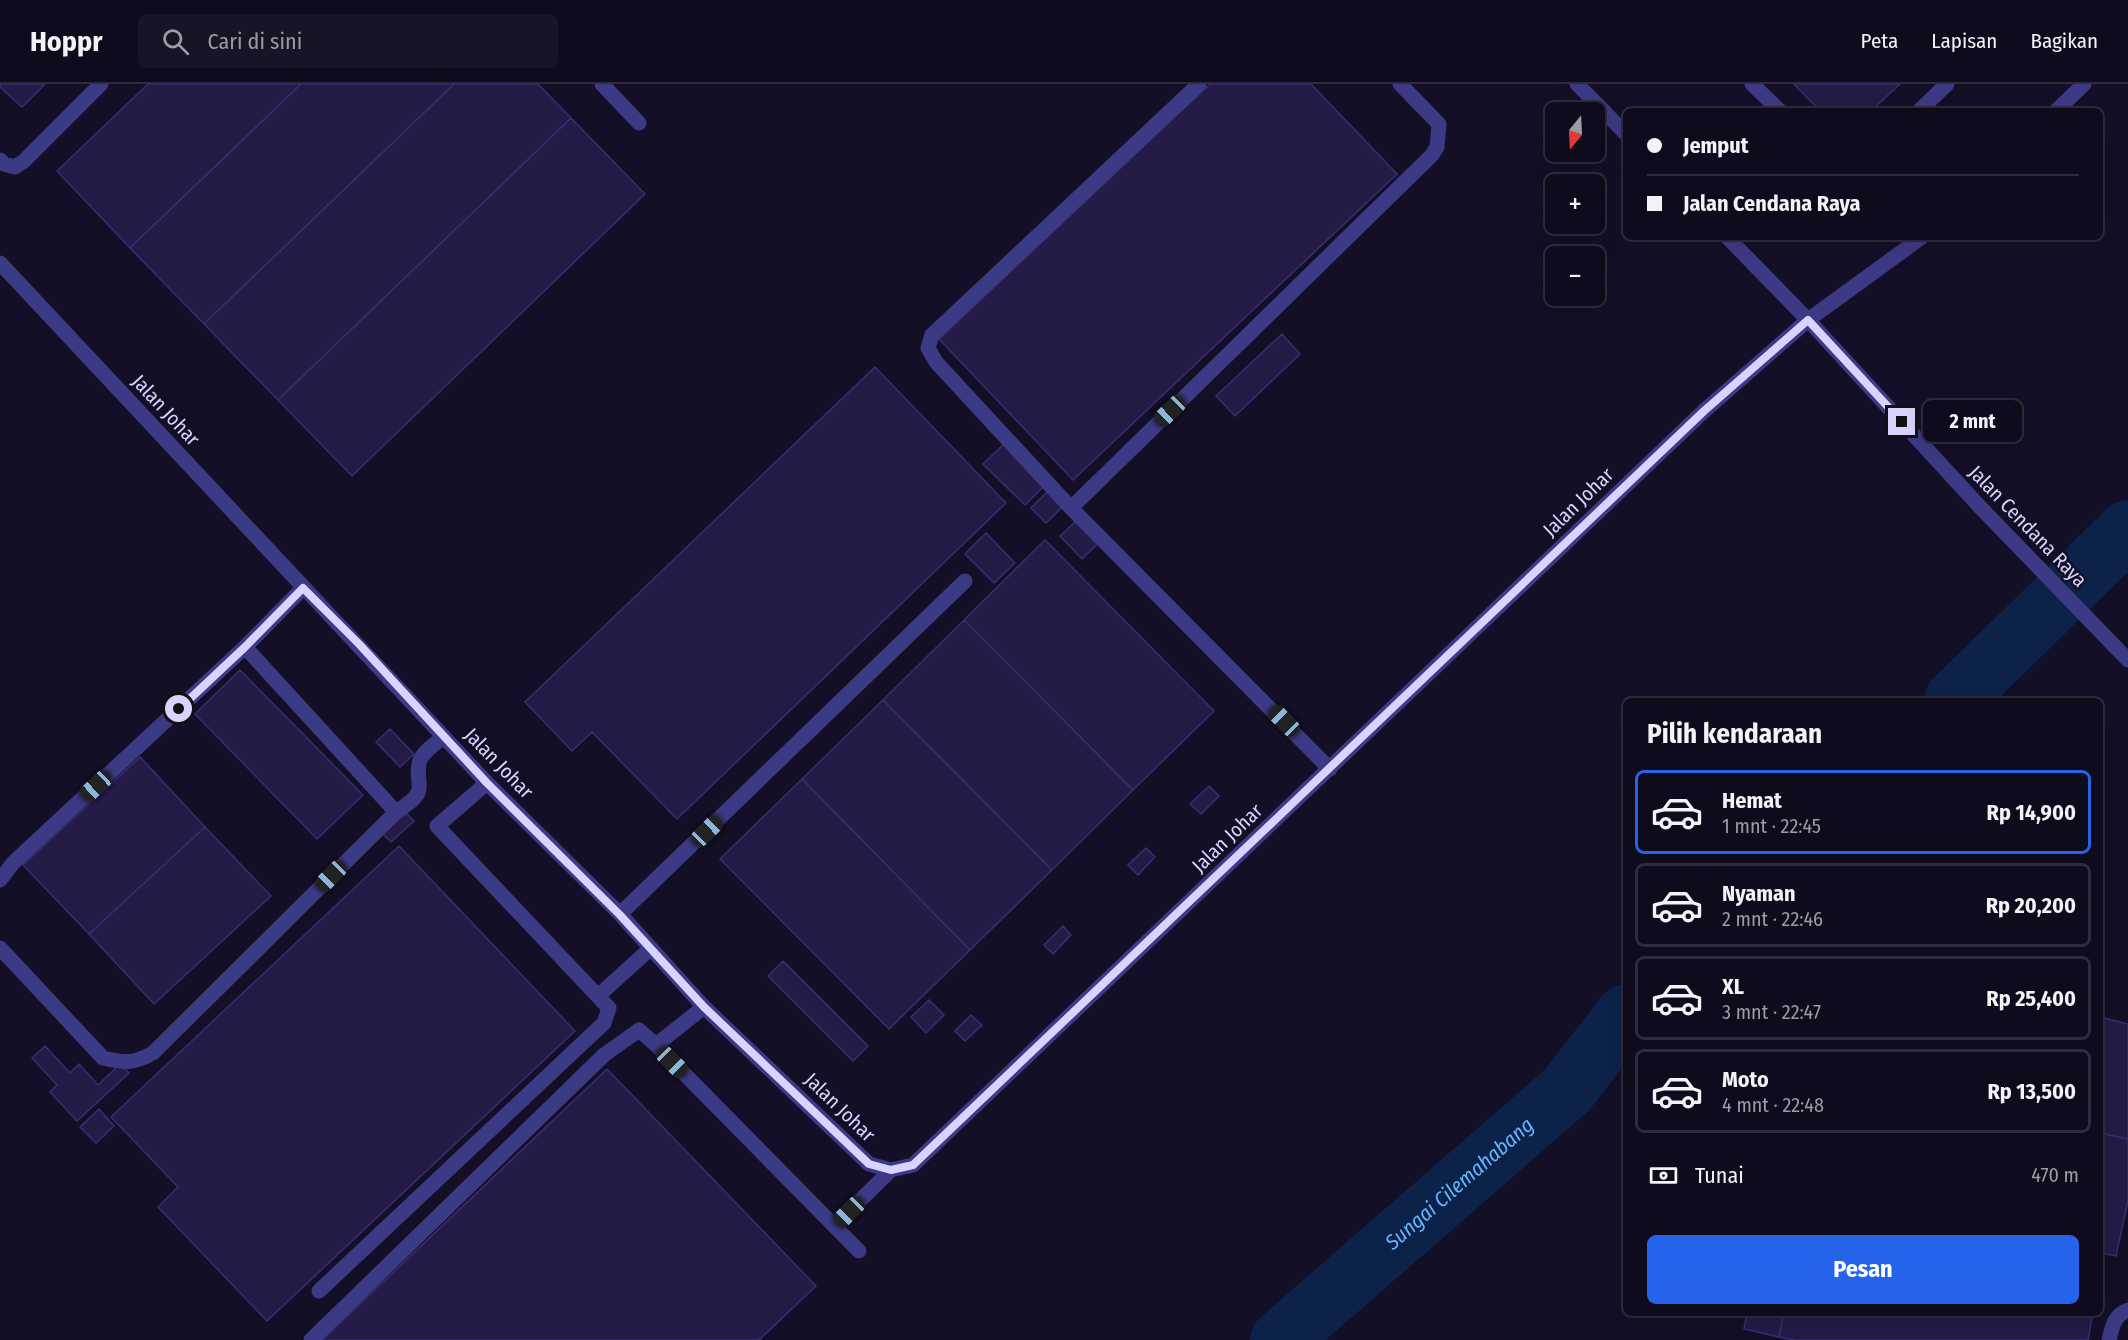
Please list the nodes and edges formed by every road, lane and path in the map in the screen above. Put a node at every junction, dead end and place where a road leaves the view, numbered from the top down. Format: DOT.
graph roads {
  1 [pos="101,84"];
  2 [pos="602,84"];
  3 [pos="1199,84"];
  4 [pos="1400,84"];
  5 [pos="1577,84"];
  6 [pos="1752,84"];
  7 [pos="1947,84"];
  8 [pos="2084,84"];
  9 [pos="1777,108"];
  10 [pos="1922,108"];
  11 [pos="2059,108"];
  12 [pos="639,123"];
  13 [pos="1623,131"];
  14 [pos="0,160"];
  15 [pos="1730,240"];
  16 [pos="1918,240"];
  17 [pos="0,263"];
  18 [pos="1808,320"];
  19 [pos="1071,508"];
  20 [pos="965,581"];
  21 [pos="303,588"];
  22 [pos="245,647"];
  23 [pos="2128,660"];
  24 [pos="444,737"];
  25 [pos="1330,769"];
  26 [pos="487,783"];
  27 [pos="396,812"];
  28 [pos="0,880"];
  29 [pos="620,915"];
  30 [pos="0,948"];
  31 [pos="651,948"];
  32 [pos="598,996"];
  33 [pos="704,1007"];
  34 [pos="656,1045"];
  35 [pos="891,1170"];
  36 [pos="835,1225"];
  37 [pos="859,1251"];
  38 [pos="319,1291"];
  39 [pos="2128,1310"];
  40 [pos="311,1340"];
  41 [pos="2109,1340"];
  1 -- 14 [label="lane"];
  2 -- 12 [label="lane"];
  3 -- 19 [label="lane"];
  4 -- 19 [label="lane"];
  5 -- 13 [label="lane"];
  6 -- 9 [label="lane"];
  7 -- 10 [label="lane"];
  8 -- 11 [label="lane"];
  15 -- 18 [label="lane, Jalan Cendana Raya"];
  16 -- 18 [label="lane, Jalan Johar"];
  17 -- 21 [label="lane, Jalan Johar"];
  18 -- 23 [label="lane, Jalan Cendana Raya"];
  18 -- 25 [label="lane, Jalan Johar"];
  19 -- 25 [label="lane"];
  20 -- 29 [label="lane"];
  21 -- 22 [label="lane"];
  21 -- 24 [label="lane, Jalan Johar"];
  22 -- 27 [label="lane"];
  22 -- 28 [label="lane"];
  24 -- 26 [label="lane, Jalan Johar"];
  24 -- 27 [label="lane"];
  25 -- 35 [label="lane, Jalan Johar"];
  26 -- 29 [label="lane, Jalan Johar"];
  26 -- 32 [label="lane"];
  27 -- 30 [label="lane"];
  29 -- 31 [label="lane, Jalan Johar"];
  31 -- 32 [label="lane"];
  31 -- 33 [label="lane, Jalan Johar"];
  32 -- 38 [label="lane"];
  33 -- 34 [label="lane"];
  33 -- 35 [label="lane, Jalan Johar"];
  34 -- 36 [label="lane"];
  34 -- 40 [label="lane"];
  35 -- 36 [label="lane"];
  36 -- 37 [label="lane"];
  39 -- 41 [label="lane"];
}
